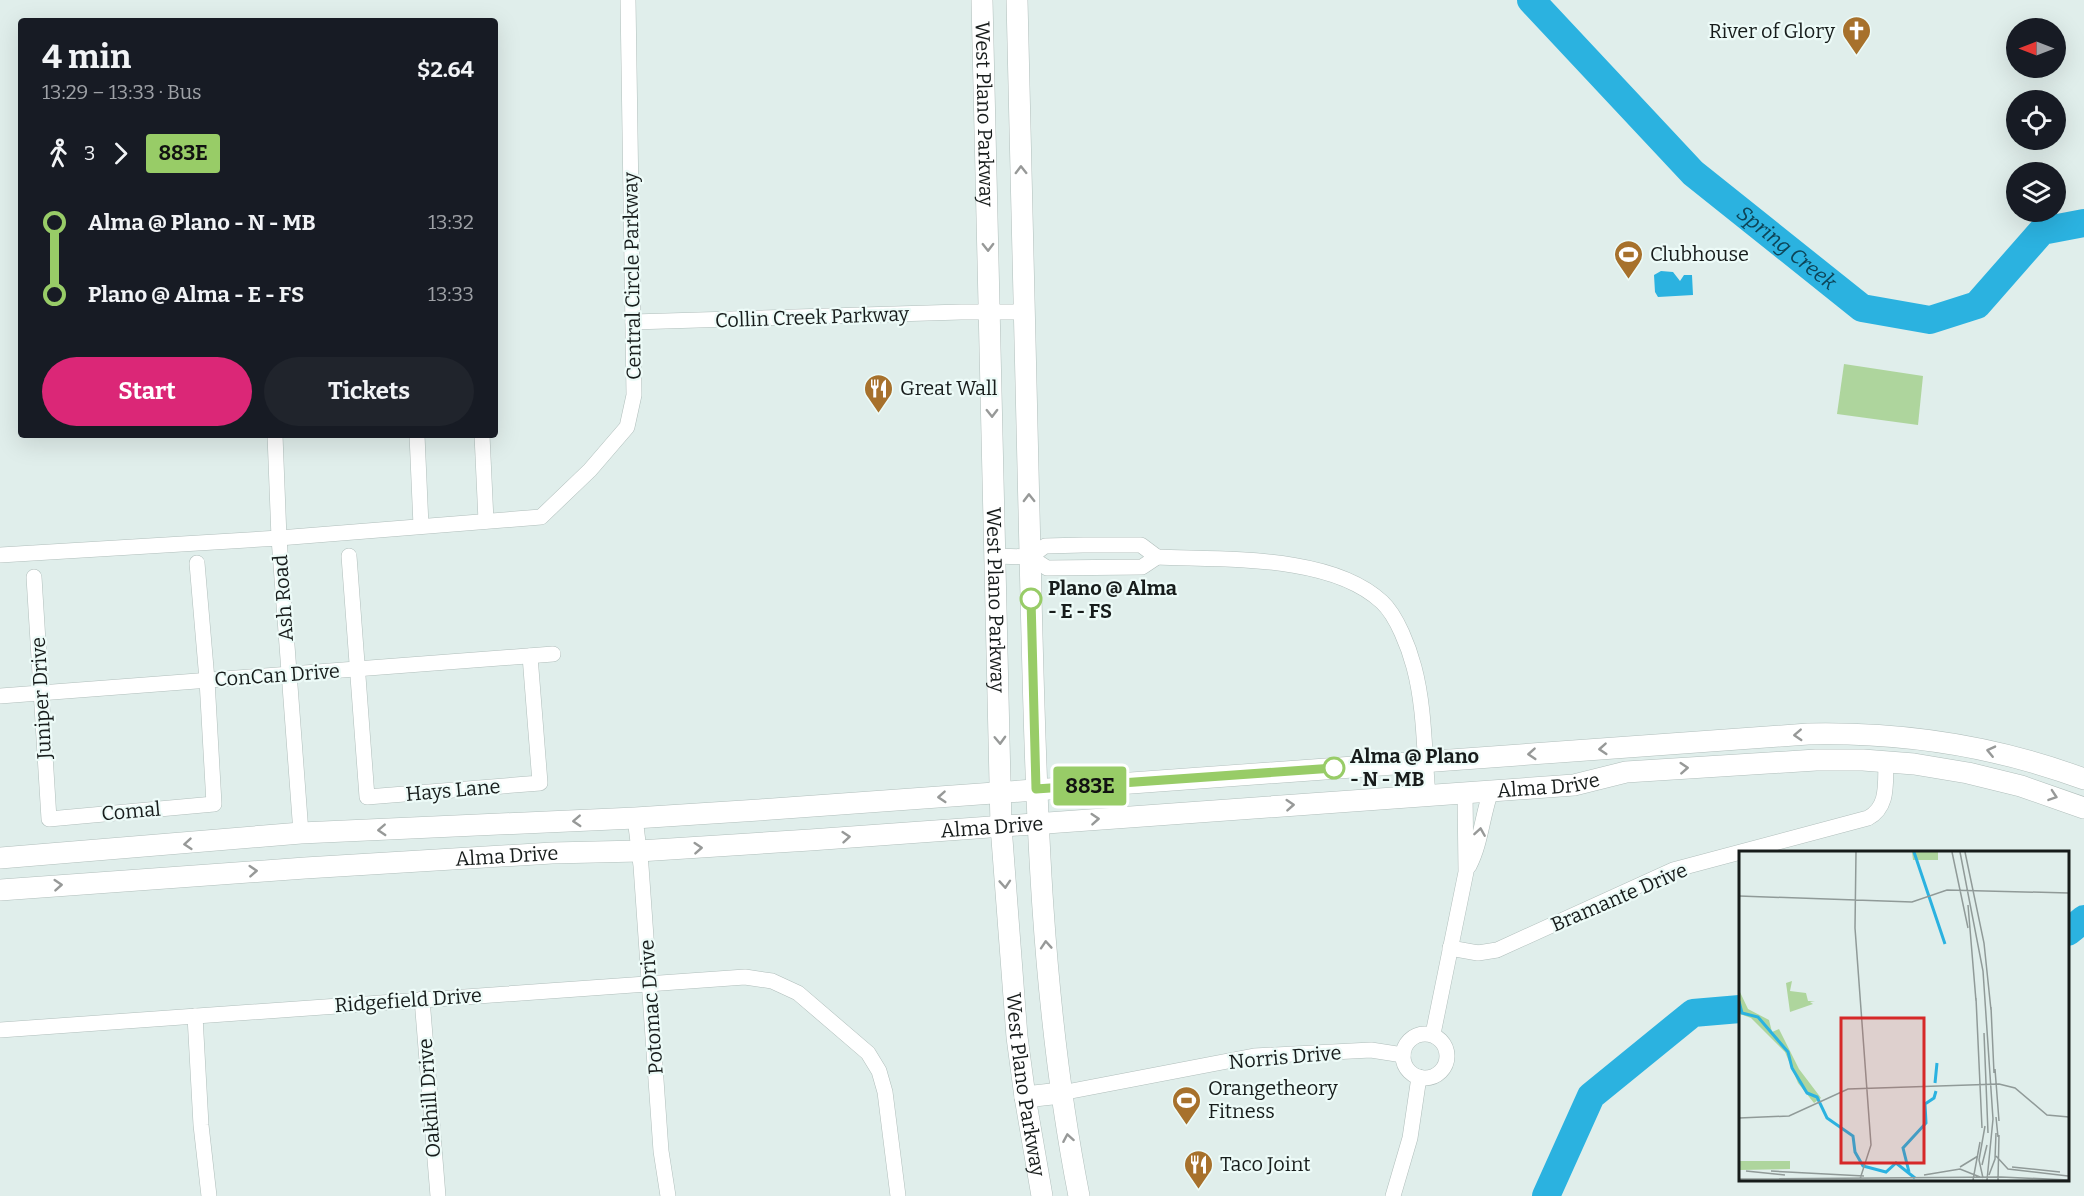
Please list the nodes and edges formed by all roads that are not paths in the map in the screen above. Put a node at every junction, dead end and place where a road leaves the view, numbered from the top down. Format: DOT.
graph roads {
  1 [pos="628,0"];
  2 [pos="982,0"];
  3 [pos="1017,0"];
  4 [pos="990,312"];
  5 [pos="1024,312"];
  6 [pos="633,322"];
  7 [pos="275,438"];
  8 [pos="417,438"];
  9 [pos="482,438"];
  10 [pos="486,521"];
  11 [pos="421,526"];
  12 [pos="279,538"];
  13 [pos="0,555"];
  14 [pos="350,556"];
  15 [pos="995,556"];
  16 [pos="1030,557"];
  17 [pos="1157,557"];
  18 [pos="197,563"];
  19 [pos="34,577"];
  20 [pos="553,654"];
  21 [pos="530,656"];
  22 [pos="357,669"];
  23 [pos="288,674"];
  24 [pos="207,680"];
  25 [pos="40,693"];
  26 [pos="0,696"];
  27 [pos="1501,756"];
  28 [pos="1425,762"];
  29 [pos="1886,762"];
  30 [pos="2084,779"];
  31 [pos="1036,789"];
  32 [pos="1491,791"];
  33 [pos="1001,792"];
  34 [pos="1465,793"];
  35 [pos="1428,795"];
  36 [pos="2084,808"];
  37 [pos="635,818"];
  38 [pos="49,819"];
  39 [pos="1037,823"];
  40 [pos="1001,826"];
  41 [pos="301,834"];
  42 [pos="639,851"];
  43 [pos="1744,851"];
  44 [pos="1739,852"];
  45 [pos="0,858"];
  46 [pos="1466,872"];
  47 [pos="0,890"];
  48 [pos="1450,948"];
  49 [pos="649,983"];
  50 [pos="422,999"];
  51 [pos="195,1016"];
  52 [pos="0,1030"];
  53 [pos="1433,1034"];
  54 [pos="1403,1055"];
  55 [pos="1419,1077"];
  56 [pos="1061,1093"];
  57 [pos="1025,1097"];
  58 [pos="209,1196"];
  59 [pos="438,1196"];
  60 [pos="668,1196"];
  61 [pos="898,1196"];
  62 [pos="1042,1196"];
  63 [pos="1079,1196"];
  64 [pos="1393,1196"];
  1 -- 6 [label="street, Central Circle Parkway"];
  2 -- 4 [label="main road, West Plano Parkway, one-way"];
  5 -- 3 [label="main road, West Plano Parkway, one-way"];
  4 -- 5 [label="street, Collin Creek Parkway"];
  4 -- 6 [label="street, Collin Creek Parkway"];
  4 -- 15 [label="main road, West Plano Parkway, one-way"];
  16 -- 5 [label="main road, West Plano Parkway, one-way"];
  6 -- 10 [label="street, Central Circle Parkway"];
  7 -- 12 [label="street, Ash Road"];
  8 -- 11 [label="street"];
  9 -- 10 [label="street"];
  10 -- 11 [label="street"];
  11 -- 12 [label="street"];
  12 -- 13 [label="street"];
  12 -- 23 [label="street, Ash Road"];
  14 -- 22 [label="street"];
  15 -- 16 [label="street"];
  15 -- 33 [label="main road, West Plano Parkway, one-way"];
  16 -- 17 [label="street"];
  16 -- 17 [label="street"];
  16 -- 31 [label="main road, West Plano Parkway"];
  17 -- 28 [label="street"];
  18 -- 24 [label="street"];
  19 -- 25 [label="street, Juniper Drive"];
  20 -- 21 [label="street, ConCan Drive"];
  21 -- 22 [label="street, ConCan Drive"];
  21 -- 22 [label="street, Hays Lane"];
  22 -- 23 [label="street, ConCan Drive"];
  23 -- 24 [label="street, ConCan Drive"];
  23 -- 41 [label="street, Ash Road"];
  24 -- 25 [label="street, ConCan Drive"];
  24 -- 38 [label="street, Comal"];
  25 -- 26 [label="street, ConCan Drive"];
  25 -- 38 [label="street, Juniper Drive"];
  27 -- 28 [label="main road, Alma Drive"];
  30 -- 27 [label="main road, Alma Drive, one-way"];
  27 -- 34 [label="main road"];
  28 -- 31 [label="main road, Alma Drive"];
  28 -- 35 [label="street"];
  32 -- 29 [label="main road, Alma Drive, one-way"];
  29 -- 36 [label="main road, Alma Drive, one-way"];
  29 -- 43 [label="street, Bramante Drive"];
  31 -- 33 [label="main road, Alma Drive"];
  31 -- 39 [label="main road, West Plano Parkway"];
  32 -- 34 [label="main road, Alma Drive"];
  46 -- 32 [label="street, one-way"];
  33 -- 37 [label="main road, Alma Drive, one-way"];
  33 -- 40 [label="main road, West Plano Parkway"];
  34 -- 35 [label="main road, Alma Drive"];
  34 -- 46 [label="street"];
  39 -- 35 [label="main road, Alma Drive, one-way"];
  37 -- 41 [label="main road, Alma Drive, one-way"];
  37 -- 42 [label="street, Potomac Drive"];
  39 -- 40 [label="main road, Alma Drive"];
  56 -- 39 [label="main road, West Plano Parkway, one-way"];
  42 -- 40 [label="main road, Alma Drive, one-way"];
  40 -- 57 [label="main road, West Plano Parkway, one-way"];
  41 -- 45 [label="main road, Alma Drive, one-way"];
  47 -- 42 [label="main road, Alma Drive, one-way"];
  42 -- 49 [label="street, Potomac Drive"];
  44 -- 48 [label="street, Bramante Drive"];
  46 -- 48 [label="street"];
  48 -- 53 [label="street"];
  49 -- 50 [label="street, Ridgefield Drive"];
  49 -- 60 [label="street, Potomac Drive"];
  49 -- 61 [label="street, Ridgefield Drive"];
  50 -- 51 [label="street, Ridgefield Drive"];
  50 -- 59 [label="street, Oakhill Drive"];
  51 -- 52 [label="street, Ridgefield Drive"];
  51 -- 58 [label="street"];
  53 -- 54 [label="street"];
  53 -- 55 [label="street"];
  54 -- 55 [label="street"];
  54 -- 56 [label="street, Norris Drive"];
  55 -- 64 [label="street"];
  56 -- 57 [label="main road"];
  63 -- 56 [label="main road, West Plano Parkway, one-way"];
  57 -- 62 [label="main road, West Plano Parkway"];
}
